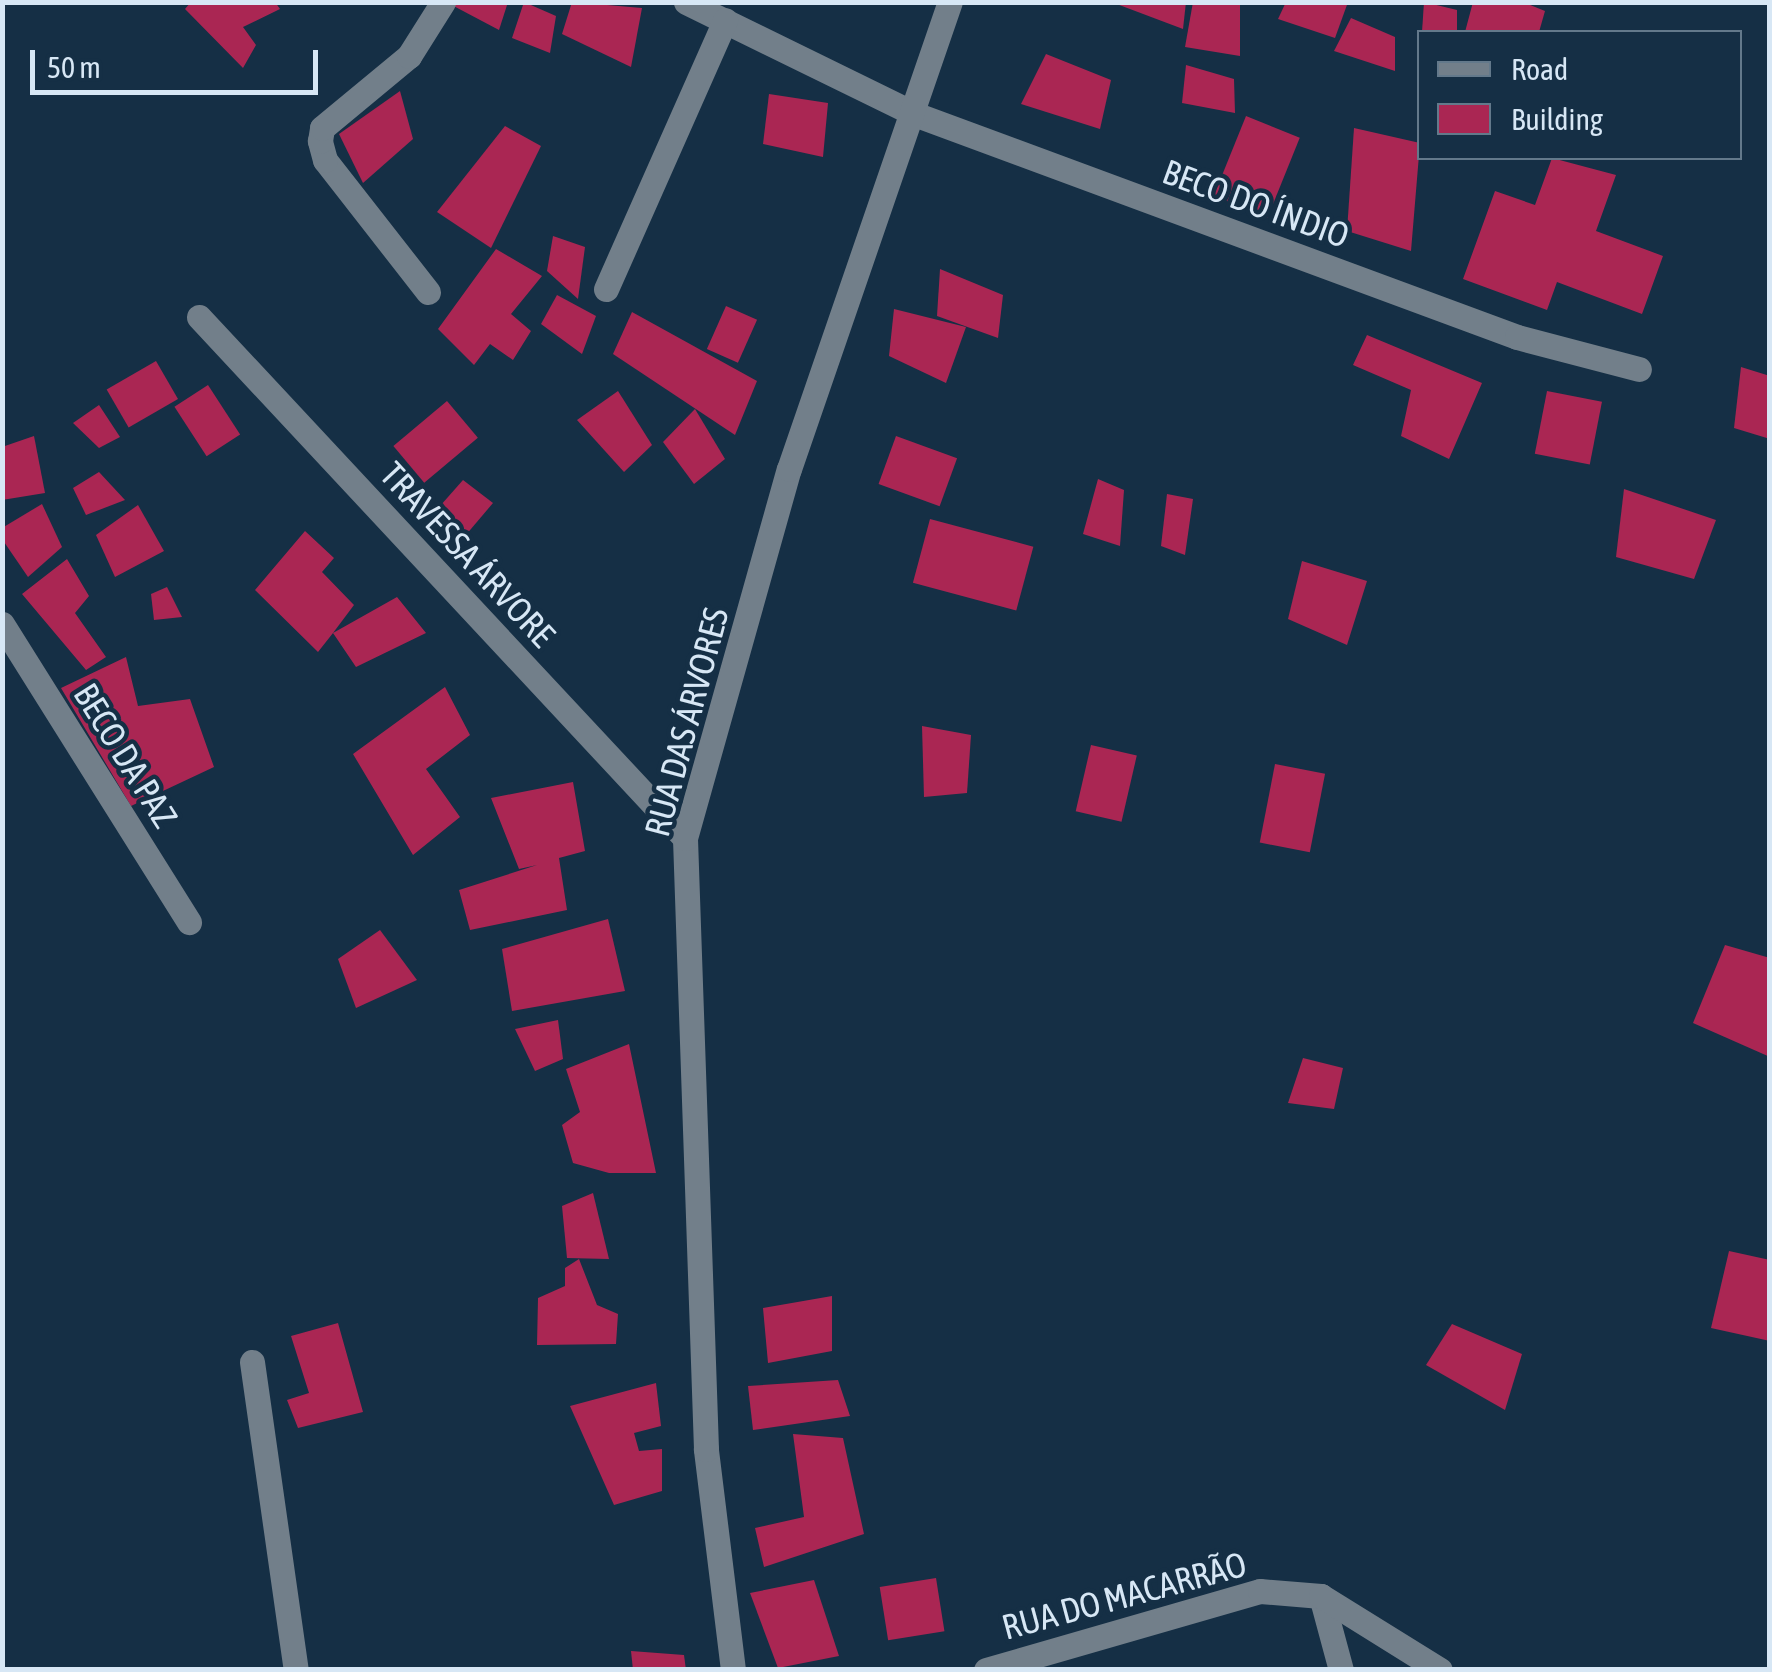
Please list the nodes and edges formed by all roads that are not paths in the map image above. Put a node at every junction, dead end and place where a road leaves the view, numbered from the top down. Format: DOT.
graph roads {
  1 [pos="443,2"];
  2 [pos="686,2"];
  3 [pos="950,2"];
  4 [pos="725,20"];
  5 [pos="917,115"];
  6 [pos="606,289"];
  7 [pos="428,292"];
  8 [pos="199,317"];
  9 [pos="1639,369"];
  10 [pos="2,624"];
  11 [pos="685,838"];
  12 [pos="190,922"];
  13 [pos="252,1362"];
  14 [pos="1321,1596"];
  15 [pos="296,1670"];
  16 [pos="733,1670"];
  17 [pos="986,1670"];
  18 [pos="1341,1670"];
  19 [pos="1440,1670"];
  1 -- 7 [label="street"];
  2 -- 4 [label="street, BECO DO ÍNDIO"];
  3 -- 5 [label="street, RUA DAS ÁRVORES"];
  4 -- 5 [label="street, BECO DO ÍNDIO"];
  4 -- 6 [label="street"];
  5 -- 9 [label="street, BECO DO ÍNDIO"];
  5 -- 11 [label="street, RUA DAS ÁRVORES"];
  8 -- 11 [label="street, TRAVESSA ÁRVORE"];
  10 -- 12 [label="street, BECO DA PAZ"];
  11 -- 16 [label="street, RUA DAS ÁRVORES"];
  13 -- 15 [label="street"];
  14 -- 17 [label="street, RUA DO MACARRÃO"];
  14 -- 18 [label="street"];
  14 -- 19 [label="street, RUA DO MACARRÃO"];
}
